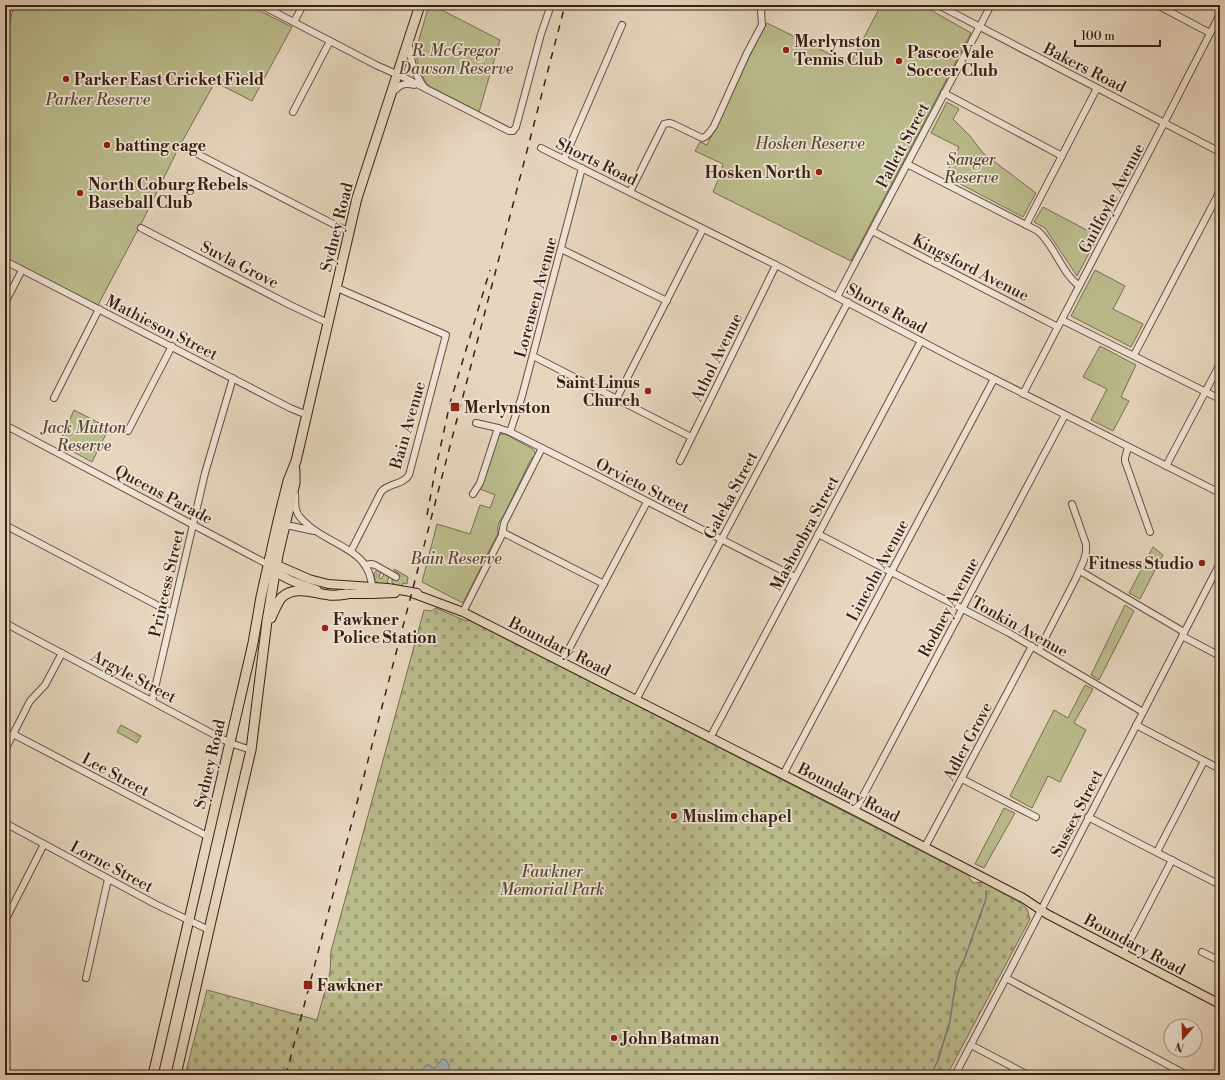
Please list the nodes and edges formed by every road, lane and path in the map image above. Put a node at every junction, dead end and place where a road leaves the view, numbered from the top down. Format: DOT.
graph roads {
  1 [pos="261,5"];
  2 [pos="303,5"];
  3 [pos="420,5"];
  4 [pos="550,5"];
  5 [pos="764,5"];
  6 [pos="938,5"];
  7 [pos="991,5"];
  8 [pos="1157,5"];
  9 [pos="1220,14"];
  10 [pos="294,22"];
  11 [pos="622,25"];
  12 [pos="979,26"];
  13 [pos="1210,33"];
  14 [pos="409,40"];
  15 [pos="330,41"];
  16 [pos="397,75"];
  17 [pos="424,88"];
  18 [pos="1097,88"];
  19 [pos="391,93"];
  20 [pos="944,94"];
  21 [pos="293,112"];
  22 [pos="1164,123"];
  23 [pos="182,146"];
  24 [pos="541,148"];
  25 [pos="1220,152"];
  26 [pos="1062,156"];
  27 [pos="564,159"];
  28 [pos="907,164"];
  29 [pos="582,168"];
  30 [pos="1220,191"];
  31 [pos="630,192"];
  32 [pos="1026,225"];
  33 [pos="141,228"];
  34 [pos="703,229"];
  35 [pos="350,231"];
  36 [pos="872,231"];
  37 [pos="561,249"];
  38 [pos="5,261"];
  39 [pos="776,265"];
  40 [pos="22,270"];
  41 [pos="1080,286"];
  42 [pos="337,288"];
  43 [pos="837,297"];
  44 [pos="667,301"];
  45 [pos="848,302"];
  46 [pos="5,303"];
  47 [pos="99,309"];
  48 [pos="1062,320"];
  49 [pos="328,323"];
  50 [pos="1058,327"];
  51 [pos="921,341"];
  52 [pos="172,346"];
  53 [pos="1134,355"];
  54 [pos="533,356"];
  55 [pos="1220,364"];
  56 [pos="233,378"];
  57 [pos="994,379"];
  58 [pos="1206,392"];
  59 [pos="1023,394"];
  60 [pos="54,398"];
  61 [pos="617,398"];
  62 [pos="1220,399"];
  63 [pos="307,415"];
  64 [pos="1065,415"];
  65 [pos="476,423"];
  66 [pos="5,425"];
  67 [pos="498,428"];
  68 [pos="128,431"];
  69 [pos="510,432"];
  70 [pos="692,437"];
  71 [pos="1128,447"];
  72 [pos="542,448"];
  73 [pos="296,461"];
  74 [pos="680,461"];
  75 [pos="1166,466"];
  76 [pos="295,482"];
  77 [pos="1220,493"];
  78 [pos="473,494"];
  79 [pos="647,502"];
  80 [pos="1072,504"];
  81 [pos="193,524"];
  82 [pos="5,525"];
  83 [pos="285,526"];
  84 [pos="317,532"];
  85 [pos="502,532"];
  86 [pos="1150,532"];
  87 [pos="818,534"];
  88 [pos="721,539"];
  89 [pos="351,551"];
  90 [pos="1220,563"];
  91 [pos="365,565"];
  92 [pos="274,567"];
  93 [pos="380,567"];
  94 [pos="891,571"];
  95 [pos="1080,571"];
  96 [pos="368,572"];
  97 [pos="396,577"];
  98 [pos="795,577"];
  99 [pos="604,584"];
  100 [pos="370,590"];
  101 [pos="347,594"];
  102 [pos="963,608"];
  103 [pos="463,612"];
  104 [pos="172,613"];
  105 [pos="5,623"];
  106 [pos="266,632"];
  107 [pos="1183,634"];
  108 [pos="1032,646"];
  109 [pos="1039,650"];
  110 [pos="62,653"];
  111 [pos="1220,656"];
  112 [pos="562,662"];
  113 [pos="152,700"];
  114 [pos="636,700"];
  115 [pos="1143,712"];
  116 [pos="1136,725"];
  117 [pos="13,734"];
  118 [pos="710,738"];
  119 [pos="230,743"];
  120 [pos="5,750"];
  121 [pos="251,750"];
  122 [pos="1204,761"];
  123 [pos="1220,769"];
  124 [pos="783,775"];
  125 [pos="962,779"];
  126 [pos="854,811"];
  127 [pos="1036,817"];
  128 [pos="1088,817"];
  129 [pos="5,823"];
  130 [pos="207,836"];
  131 [pos="44,844"];
  132 [pos="925,847"];
  133 [pos="1157,852"];
  134 [pos="1172,860"];
  135 [pos="108,879"];
  136 [pos="1220,885"];
  137 [pos="1041,910"];
  138 [pos="5,921"];
  139 [pos="188,921"];
  140 [pos="209,930"];
  141 [pos="1202,952"];
  142 [pos="1123,954"];
  143 [pos="1220,961"];
  144 [pos="86,978"];
  145 [pos="1006,978"];
  146 [pos="1220,1003"];
  147 [pos="971,1045"];
  148 [pos="153,1075"];
  149 [pos="176,1075"];
  150 [pos="955,1075"];
  151 [pos="1028,1075"];
  152 [pos="1187,1075"];
  1 -- 10 [label="street"];
  2 -- 10 [label="street"];
  3 -- 14 [label="highway, Sydney Road"];
  4 -- 17 [label="street"];
  5 -- 31 [label="street"];
  6 -- 12 [label="street, Bakers Road"];
  7 -- 12 [label="street, Pallett Street"];
  8 -- 13 [label="street"];
  9 -- 13 [label="street, Guilfoyle Avenue"];
  10 -- 15 [label="street"];
  11 -- 27 [label="street"];
  12 -- 18 [label="street, Bakers Road"];
  12 -- 20 [label="street, Pallett Street"];
  13 -- 22 [label="street, Guilfoyle Avenue"];
  14 -- 16 [label="highway, Sydney Road"];
  14 -- 17 [label="street"];
  15 -- 16 [label="street"];
  15 -- 21 [label="street"];
  16 -- 17 [label="street"];
  16 -- 19 [label="highway, Sydney Road"];
  17 -- 19 [label="street"];
  18 -- 22 [label="street, Bakers Road"];
  18 -- 26 [label="street"];
  19 -- 35 [label="highway, Sydney Road"];
  20 -- 26 [label="street"];
  20 -- 28 [label="street, Pallett Street"];
  22 -- 25 [label="street, Bakers Road"];
  22 -- 41 [label="street, Guilfoyle Avenue"];
  23 -- 35 [label="street"];
  24 -- 27 [label="street, Shorts Road"];
  26 -- 32 [label="street"];
  27 -- 29 [label="street, Shorts Road"];
  28 -- 32 [label="street"];
  28 -- 36 [label="street, Pallett Street"];
  29 -- 31 [label="street, Shorts Road"];
  29 -- 37 [label="street, Lorensen Avenue"];
  30 -- 53 [label="street"];
  31 -- 34 [label="street, Shorts Road"];
  32 -- 41 [label="street"];
  33 -- 49 [label="street, Suvla Grove"];
  34 -- 39 [label="street, Shorts Road"];
  34 -- 44 [label="street"];
  35 -- 42 [label="highway, Sydney Road"];
  36 -- 43 [label="street, Pallett Street"];
  36 -- 50 [label="street, Kingsford Avenue"];
  37 -- 44 [label="street"];
  37 -- 54 [label="street, Lorensen Avenue"];
  38 -- 40 [label="street, Mathieson Street"];
  39 -- 43 [label="street, Shorts Road"];
  39 -- 70 [label="street, Athol Avenue"];
  40 -- 46 [label="street"];
  40 -- 47 [label="street, Mathieson Street"];
  41 -- 48 [label="street, Guilfoyle Avenue"];
  42 -- 49 [label="highway, Sydney Road"];
  42 -- 89 [label="street, Bain Avenue"];
  43 -- 45 [label="street, Shorts Road"];
  44 -- 61 [label="street"];
  45 -- 51 [label="street, Shorts Road"];
  45 -- 88 [label="street, Galeka Street"];
  47 -- 52 [label="street, Mathieson Street"];
  47 -- 60 [label="street"];
  48 -- 50 [label="street, Guilfoyle Avenue"];
  48 -- 53 [label="street"];
  49 -- 63 [label="highway, Sydney Road"];
  50 -- 59 [label="street, Guilfoyle Avenue"];
  51 -- 57 [label="street, Shorts Road"];
  51 -- 87 [label="street, Mashoobra Street"];
  52 -- 56 [label="street, Mathieson Street"];
  52 -- 68 [label="street"];
  53 -- 58 [label="street"];
  54 -- 61 [label="street"];
  54 -- 69 [label="street, Lorensen Avenue"];
  55 -- 58 [label="street"];
  56 -- 63 [label="street, Mathieson Street"];
  56 -- 81 [label="street, Princess Street"];
  57 -- 59 [label="street, Shorts Road"];
  57 -- 94 [label="street, Lincoln Avenue"];
  58 -- 62 [label="street"];
  58 -- 75 [label="street"];
  59 -- 64 [label="street, Shorts Road"];
  61 -- 70 [label="street"];
  63 -- 73 [label="highway, Sydney Road"];
  64 -- 71 [label="street, Shorts Road"];
  64 -- 102 [label="street, Rodney Avenue"];
  65 -- 67 [label="street, Orvieto Street"];
  66 -- 81 [label="street, Queens Parade"];
  67 -- 69 [label="street, Orvieto Street"];
  67 -- 78 [label="street"];
  69 -- 72 [label="street, Orvieto Street"];
  70 -- 74 [label="street, Athol Avenue"];
  71 -- 75 [label="street, Shorts Road"];
  71 -- 86 [label="street"];
  72 -- 79 [label="street, Orvieto Street"];
  72 -- 85 [label="street"];
  73 -- 76 [label="highway, Sydney Road"];
  73 -- 92 [label="highway, Sydney Road"];
  75 -- 77 [label="street, Shorts Road"];
  76 -- 83 [label="highway, Sydney Road"];
  76 -- 84 [label="street"];
  79 -- 88 [label="street, Orvieto Street"];
  79 -- 99 [label="street"];
  80 -- 95 [label="street"];
  81 -- 92 [label="street, Queens Parade"];
  81 -- 104 [label="street, Princess Street"];
  82 -- 104 [label="street"];
  83 -- 84 [label="street"];
  83 -- 92 [label="highway, Sydney Road"];
  84 -- 89 [label="street"];
  85 -- 99 [label="street"];
  85 -- 103 [label="street"];
  87 -- 94 [label="street, Tonkin Avenue"];
  87 -- 98 [label="street, Mashoobra Street"];
  88 -- 98 [label="street, Orvieto Street"];
  88 -- 114 [label="street, Galeka Street"];
  89 -- 91 [label="street"];
  90 -- 107 [label="street, Sussex Street"];
  91 -- 93 [label="street"];
  91 -- 96 [label="street"];
  92 -- 100 [label="main road, Boundary Road"];
  92 -- 101 [label="main road, Boundary Road"];
  92 -- 106 [label="highway, Sydney Road"];
  92 -- 119 [label="highway, Sydney Road"];
  93 -- 96 [label="street"];
  93 -- 97 [label="street"];
  94 -- 102 [label="street, Tonkin Avenue"];
  94 -- 124 [label="street, Lincoln Avenue"];
  95 -- 107 [label="street"];
  95 -- 109 [label="street"];
  96 -- 100 [label="street"];
  98 -- 118 [label="street, Mashoobra Street"];
  99 -- 112 [label="street"];
  100 -- 101 [label="main road, Boundary Road"];
  100 -- 103 [label="main road, Boundary Road"];
  101 -- 106 [label="highway"];
  102 -- 108 [label="street, Tonkin Avenue"];
  102 -- 126 [label="street, Rodney Avenue"];
  103 -- 112 [label="main road, Boundary Road"];
  104 -- 113 [label="street, Princess Street"];
  105 -- 110 [label="street, Argyle Street"];
  106 -- 121 [label="highway, Sydney Road"];
  107 -- 111 [label="street"];
  107 -- 115 [label="street, Sussex Street"];
  108 -- 109 [label="street, Tonkin Avenue"];
  108 -- 125 [label="street, Adler Grove"];
  109 -- 115 [label="street, Tonkin Avenue"];
  110 -- 113 [label="street, Argyle Street"];
  110 -- 117 [label="street"];
  112 -- 114 [label="main road, Boundary Road"];
  113 -- 119 [label="street, Argyle Street"];
  114 -- 118 [label="main road, Boundary Road"];
  115 -- 116 [label="street, Sussex Street"];
  116 -- 122 [label="street"];
  116 -- 128 [label="street, Sussex Street"];
  117 -- 120 [label="street"];
  117 -- 130 [label="street, Lee Street"];
  118 -- 124 [label="main road, Boundary Road"];
  119 -- 121 [label="street, Argyle Street"];
  119 -- 130 [label="highway, Sydney Road"];
  121 -- 140 [label="highway, Sydney Road"];
  122 -- 123 [label="street"];
  122 -- 133 [label="street"];
  124 -- 126 [label="main road, Boundary Road"];
  125 -- 127 [label="street"];
  125 -- 132 [label="street, Adler Grove"];
  126 -- 132 [label="main road, Boundary Road"];
  128 -- 133 [label="street"];
  128 -- 137 [label="street, Sussex Street"];
  129 -- 131 [label="street, Lorne Street"];
  130 -- 139 [label="highway, Sydney Road"];
  131 -- 135 [label="street, Lorne Street"];
  131 -- 138 [label="street"];
  132 -- 137 [label="main road, Boundary Road"];
  133 -- 134 [label="street"];
  134 -- 136 [label="street"];
  134 -- 142 [label="street"];
  135 -- 139 [label="street, Lorne Street"];
  135 -- 144 [label="street"];
  137 -- 142 [label="main road, Boundary Road"];
  137 -- 145 [label="street, Sussex Street"];
  139 -- 140 [label="street, Lorne Street"];
  139 -- 148 [label="highway, Sydney Road"];
  140 -- 149 [label="highway, Sydney Road"];
  141 -- 143 [label="street"];
  142 -- 146 [label="main road, Boundary Road"];
  145 -- 147 [label="street, Sussex Street"];
  145 -- 152 [label="street"];
  147 -- 150 [label="street, Sussex Street"];
  147 -- 151 [label="street"];
}
